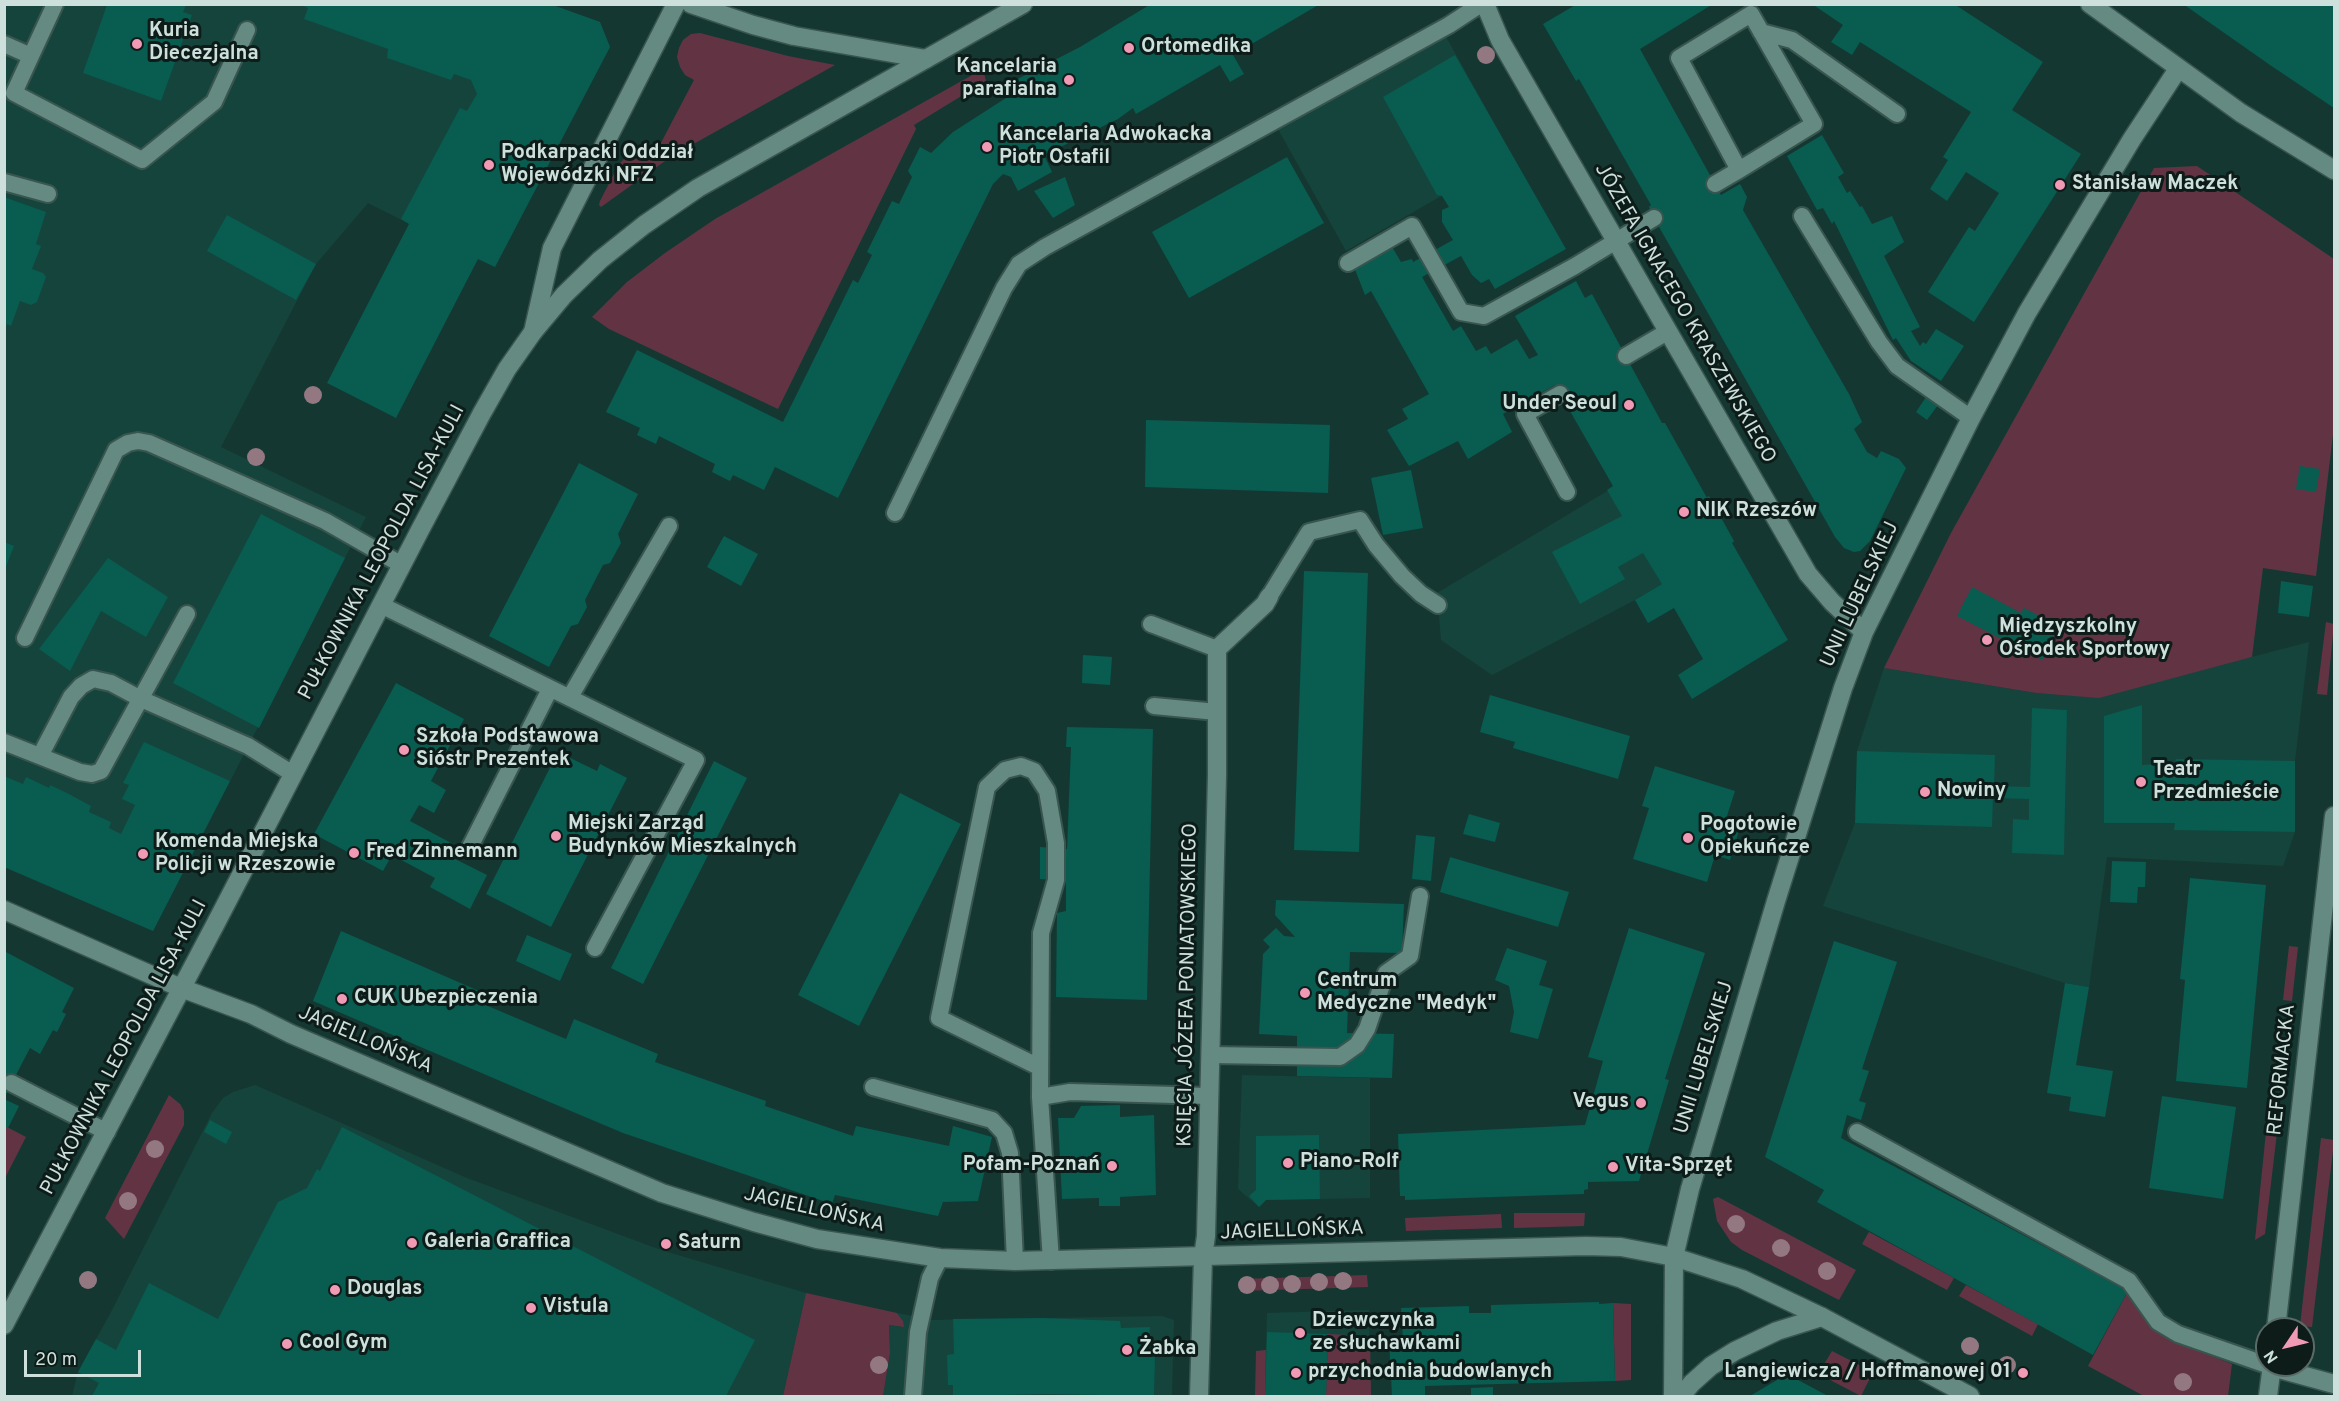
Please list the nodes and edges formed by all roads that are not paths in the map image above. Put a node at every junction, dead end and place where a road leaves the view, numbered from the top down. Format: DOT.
graph roads {
  1 [pos="56,4"];
  2 [pos="676,4"];
  3 [pos="691,4"];
  4 [pos="1023,4"];
  5 [pos="1483,4"];
  6 [pos="2090,4"];
  7 [pos="247,30"];
  8 [pos="1761,32"];
  9 [pos="4,44"];
  10 [pos="31,56"];
  11 [pos="926,59"];
  12 [pos="2178,69"];
  13 [pos="1897,114"];
  14 [pos="1739,170"];
  15 [pos="2334,170"];
  16 [pos="4,182"];
  17 [pos="1714,184"];
  18 [pos="48,195"];
  19 [pos="1802,216"];
  20 [pos="1654,218"];
  21 [pos="1616,242"];
  22 [pos="1348,263"];
  23 [pos="533,332"];
  24 [pos="1667,332"];
  25 [pos="1626,356"];
  26 [pos="1560,394"];
  27 [pos="1971,418"];
  28 [pos="1567,492"];
  29 [pos="895,513"];
  30 [pos="669,526"];
  31 [pos="402,565"];
  32 [pos="1269,597"];
  33 [pos="381,604"];
  34 [pos="1438,605"];
  35 [pos="187,615"];
  36 [pos="1151,624"];
  37 [pos="1864,632"];
  38 [pos="25,638"];
  39 [pos="1217,649"];
  40 [pos="550,689"];
  41 [pos="570,698"];
  42 [pos="141,699"];
  43 [pos="1154,706"];
  44 [pos="1217,712"];
  45 [pos="4,742"];
  46 [pos="39,756"];
  47 [pos="293,774"];
  48 [pos="2334,816"];
  49 [pos="470,847"];
  50 [pos="1420,896"];
  51 [pos="4,910"];
  52 [pos="594,948"];
  53 [pos="181,988"];
  54 [pos="1210,1055"];
  55 [pos="1039,1067"];
  56 [pos="11,1083"];
  57 [pos="873,1087"];
  58 [pos="1209,1096"];
  59 [pos="1040,1097"];
  60 [pos="106,1132"];
  61 [pos="1857,1132"];
  62 [pos="1203,1257"];
  63 [pos="1674,1257"];
  64 [pos="940,1258"];
  65 [pos="1051,1261"];
  66 [pos="1015,1262"];
  67 [pos="1822,1317"];
  68 [pos="2277,1317"];
  69 [pos="4,1325"];
  70 [pos="2255,1360"];
  71 [pos="2269,1377"];
  72 [pos="2310,1377"];
  73 [pos="2334,1384"];
  74 [pos="913,1396"];
  75 [pos="1199,1396"];
  76 [pos="1673,1396"];
  77 [pos="1681,1396"];
  78 [pos="1970,1396"];
  79 [pos="2268,1396"];
  1 -- 10 [label="lane"];
  2 -- 23 [label="street"];
  3 -- 11 [label="street"];
  4 -- 11 [label="street, PUŁKOWNIKA LEOPOLDA LISA-KULI"];
  5 -- 21 [label="street, JÓZEFA IGNACEGO KRASZEWSKIEGO"];
  5 -- 29 [label="lane"];
  6 -- 12 [label="street"];
  7 -- 10 [label="lane"];
  8 -- 13 [label="lane"];
  8 -- 14 [label="lane"];
  8 -- 14 [label="lane"];
  9 -- 10 [label="lane"];
  11 -- 23 [label="street, PUŁKOWNIKA LEOPOLDA LISA-KULI"];
  12 -- 15 [label="street"];
  12 -- 27 [label="street, UNII LUBELSKIEJ"];
  14 -- 17 [label="lane"];
  16 -- 18 [label="lane"];
  19 -- 27 [label="lane"];
  20 -- 21 [label="lane"];
  21 -- 22 [label="lane"];
  21 -- 24 [label="street, JÓZEFA IGNACEGO KRASZEWSKIEGO"];
  23 -- 31 [label="street, PUŁKOWNIKA LEOPOLDA LISA-KULI"];
  24 -- 25 [label="lane"];
  24 -- 37 [label="street, JÓZEFA IGNACEGO KRASZEWSKIEGO"];
  26 -- 28 [label="lane"];
  27 -- 37 [label="street, UNII LUBELSKIEJ"];
  30 -- 41 [label="lane"];
  31 -- 33 [label="street, PUŁKOWNIKA LEOPOLDA LISA-KULI"];
  31 -- 38 [label="lane"];
  32 -- 34 [label="lane"];
  32 -- 39 [label="street"];
  33 -- 40 [label="lane"];
  33 -- 47 [label="street, PUŁKOWNIKA LEOPOLDA LISA-KULI"];
  35 -- 42 [label="lane"];
  36 -- 39 [label="lane"];
  37 -- 63 [label="street, UNII LUBELSKIEJ"];
  39 -- 44 [label="street, KSIĘCIA JÓZEFA PONIATOWSKIEGO"];
  40 -- 41 [label="lane"];
  40 -- 49 [label="lane"];
  41 -- 52 [label="lane"];
  42 -- 46 [label="lane"];
  42 -- 46 [label="lane"];
  42 -- 47 [label="lane"];
  43 -- 44 [label="lane"];
  44 -- 54 [label="street, KSIĘCIA JÓZEFA PONIATOWSKIEGO"];
  45 -- 46 [label="lane"];
  47 -- 53 [label="street, PUŁKOWNIKA LEOPOLDA LISA-KULI"];
  48 -- 68 [label="street, REFORMACKA"];
  50 -- 54 [label="lane"];
  51 -- 53 [label="street, JAGIELLOŃSKA"];
  53 -- 60 [label="street, PUŁKOWNIKA LEOPOLDA LISA-KULI"];
  53 -- 64 [label="street, JAGIELLOŃSKA"];
  54 -- 58 [label="street, KSIĘCIA JÓZEFA PONIATOWSKIEGO"];
  55 -- 55 [label="lane"];
  55 -- 59 [label="lane"];
  56 -- 60 [label="lane"];
  57 -- 66 [label="lane"];
  58 -- 59 [label="lane"];
  58 -- 62 [label="street, KSIĘCIA JÓZEFA PONIATOWSKIEGO"];
  59 -- 65 [label="lane"];
  60 -- 69 [label="street, PUŁKOWNIKA LEOPOLDA LISA-KULI"];
  61 -- 70 [label="lane"];
  62 -- 63 [label="street, JAGIELLOŃSKA"];
  62 -- 65 [label="street, JAGIELLOŃSKA"];
  62 -- 75 [label="street, KSIĘCIA JÓZEFA PONIATOWSKIEGO"];
  63 -- 67 [label="street, JAGIELLOŃSKA"];
  63 -- 76 [label="street, UNII LUBELSKIEJ"];
  64 -- 66 [label="street, JAGIELLOŃSKA"];
  64 -- 74 [label="lane"];
  65 -- 66 [label="street, JAGIELLOŃSKA"];
  67 -- 77 [label="street"];
  67 -- 78 [label="street, JAGIELLOŃSKA"];
  71 -- 79 [label="street"];
  72 -- 73 [label="street"];
}
